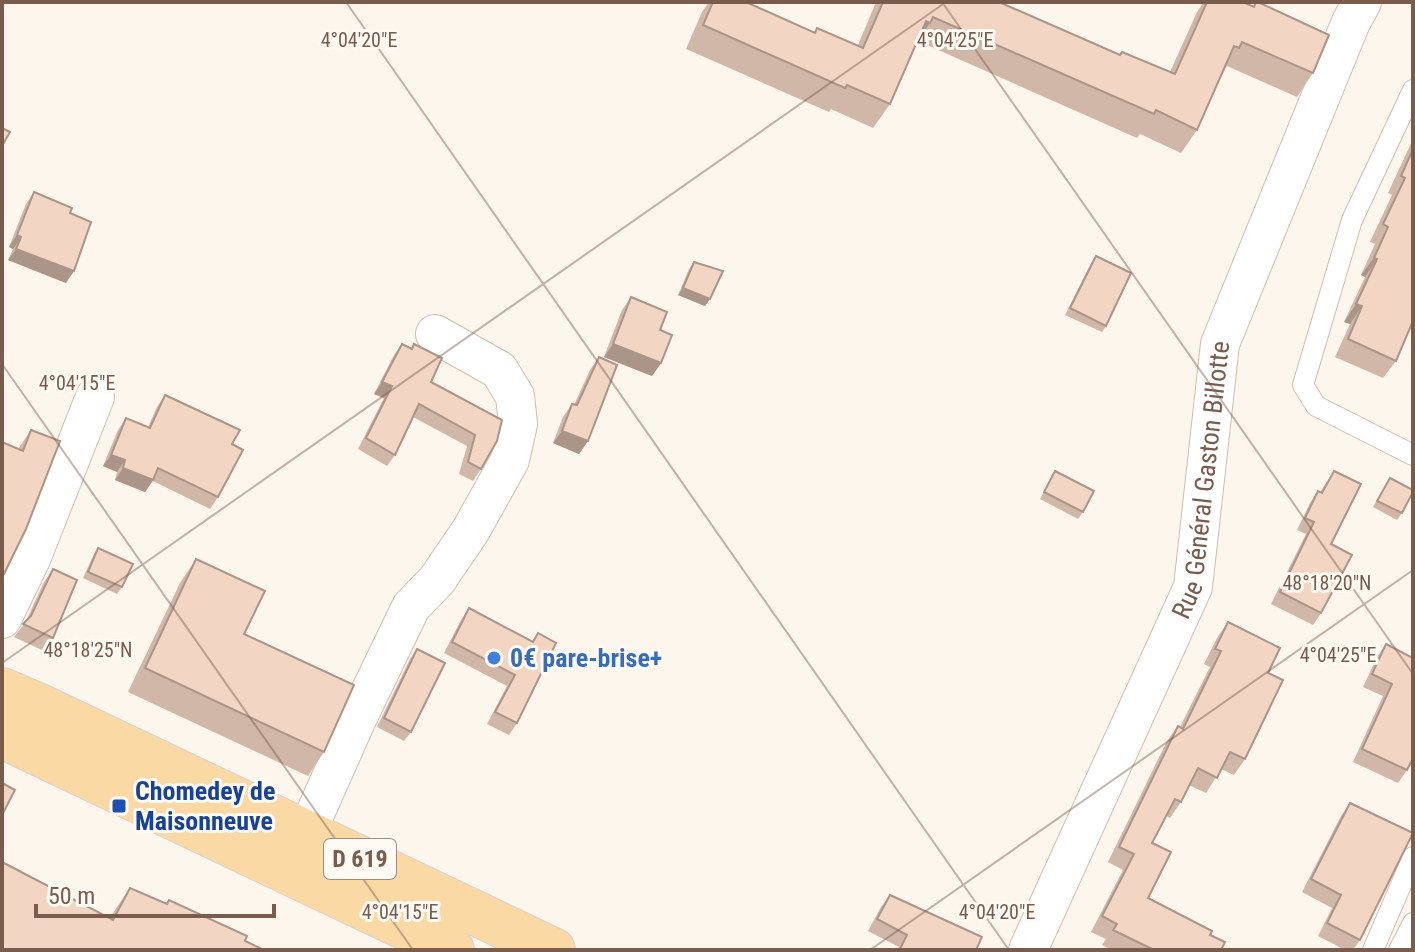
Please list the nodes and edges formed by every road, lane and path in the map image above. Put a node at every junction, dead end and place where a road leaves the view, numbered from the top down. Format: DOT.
graph roads {
  1 [pos="1362,2"];
  2 [pos="1413,90"];
  3 [pos="435,334"];
  4 [pos="95,397"];
  5 [pos="1413,455"];
  6 [pos="2,619"];
  7 [pos="2,690"];
  8 [pos="2,736"];
  9 [pos="306,834"];
  10 [pos="1413,857"];
  11 [pos="1413,923"];
  12 [pos="452,950"];
  13 [pos="553,950"];
  14 [pos="1028,950"];
  15 [pos="1373,950"];
  16 [pos="1399,950"];
  1 -- 14 [label="street, Rue Général Gaston Billotte"];
  2 -- 5 [label="lane"];
  3 -- 9 [label="street"];
  4 -- 6 [label="street"];
  7 -- 9 [label="main road, D 619"];
  8 -- 12 [label="main road, D 619"];
  9 -- 13 [label="main road, D 619"];
  10 -- 15 [label="lane"];
  11 -- 16 [label="lane"];
}
